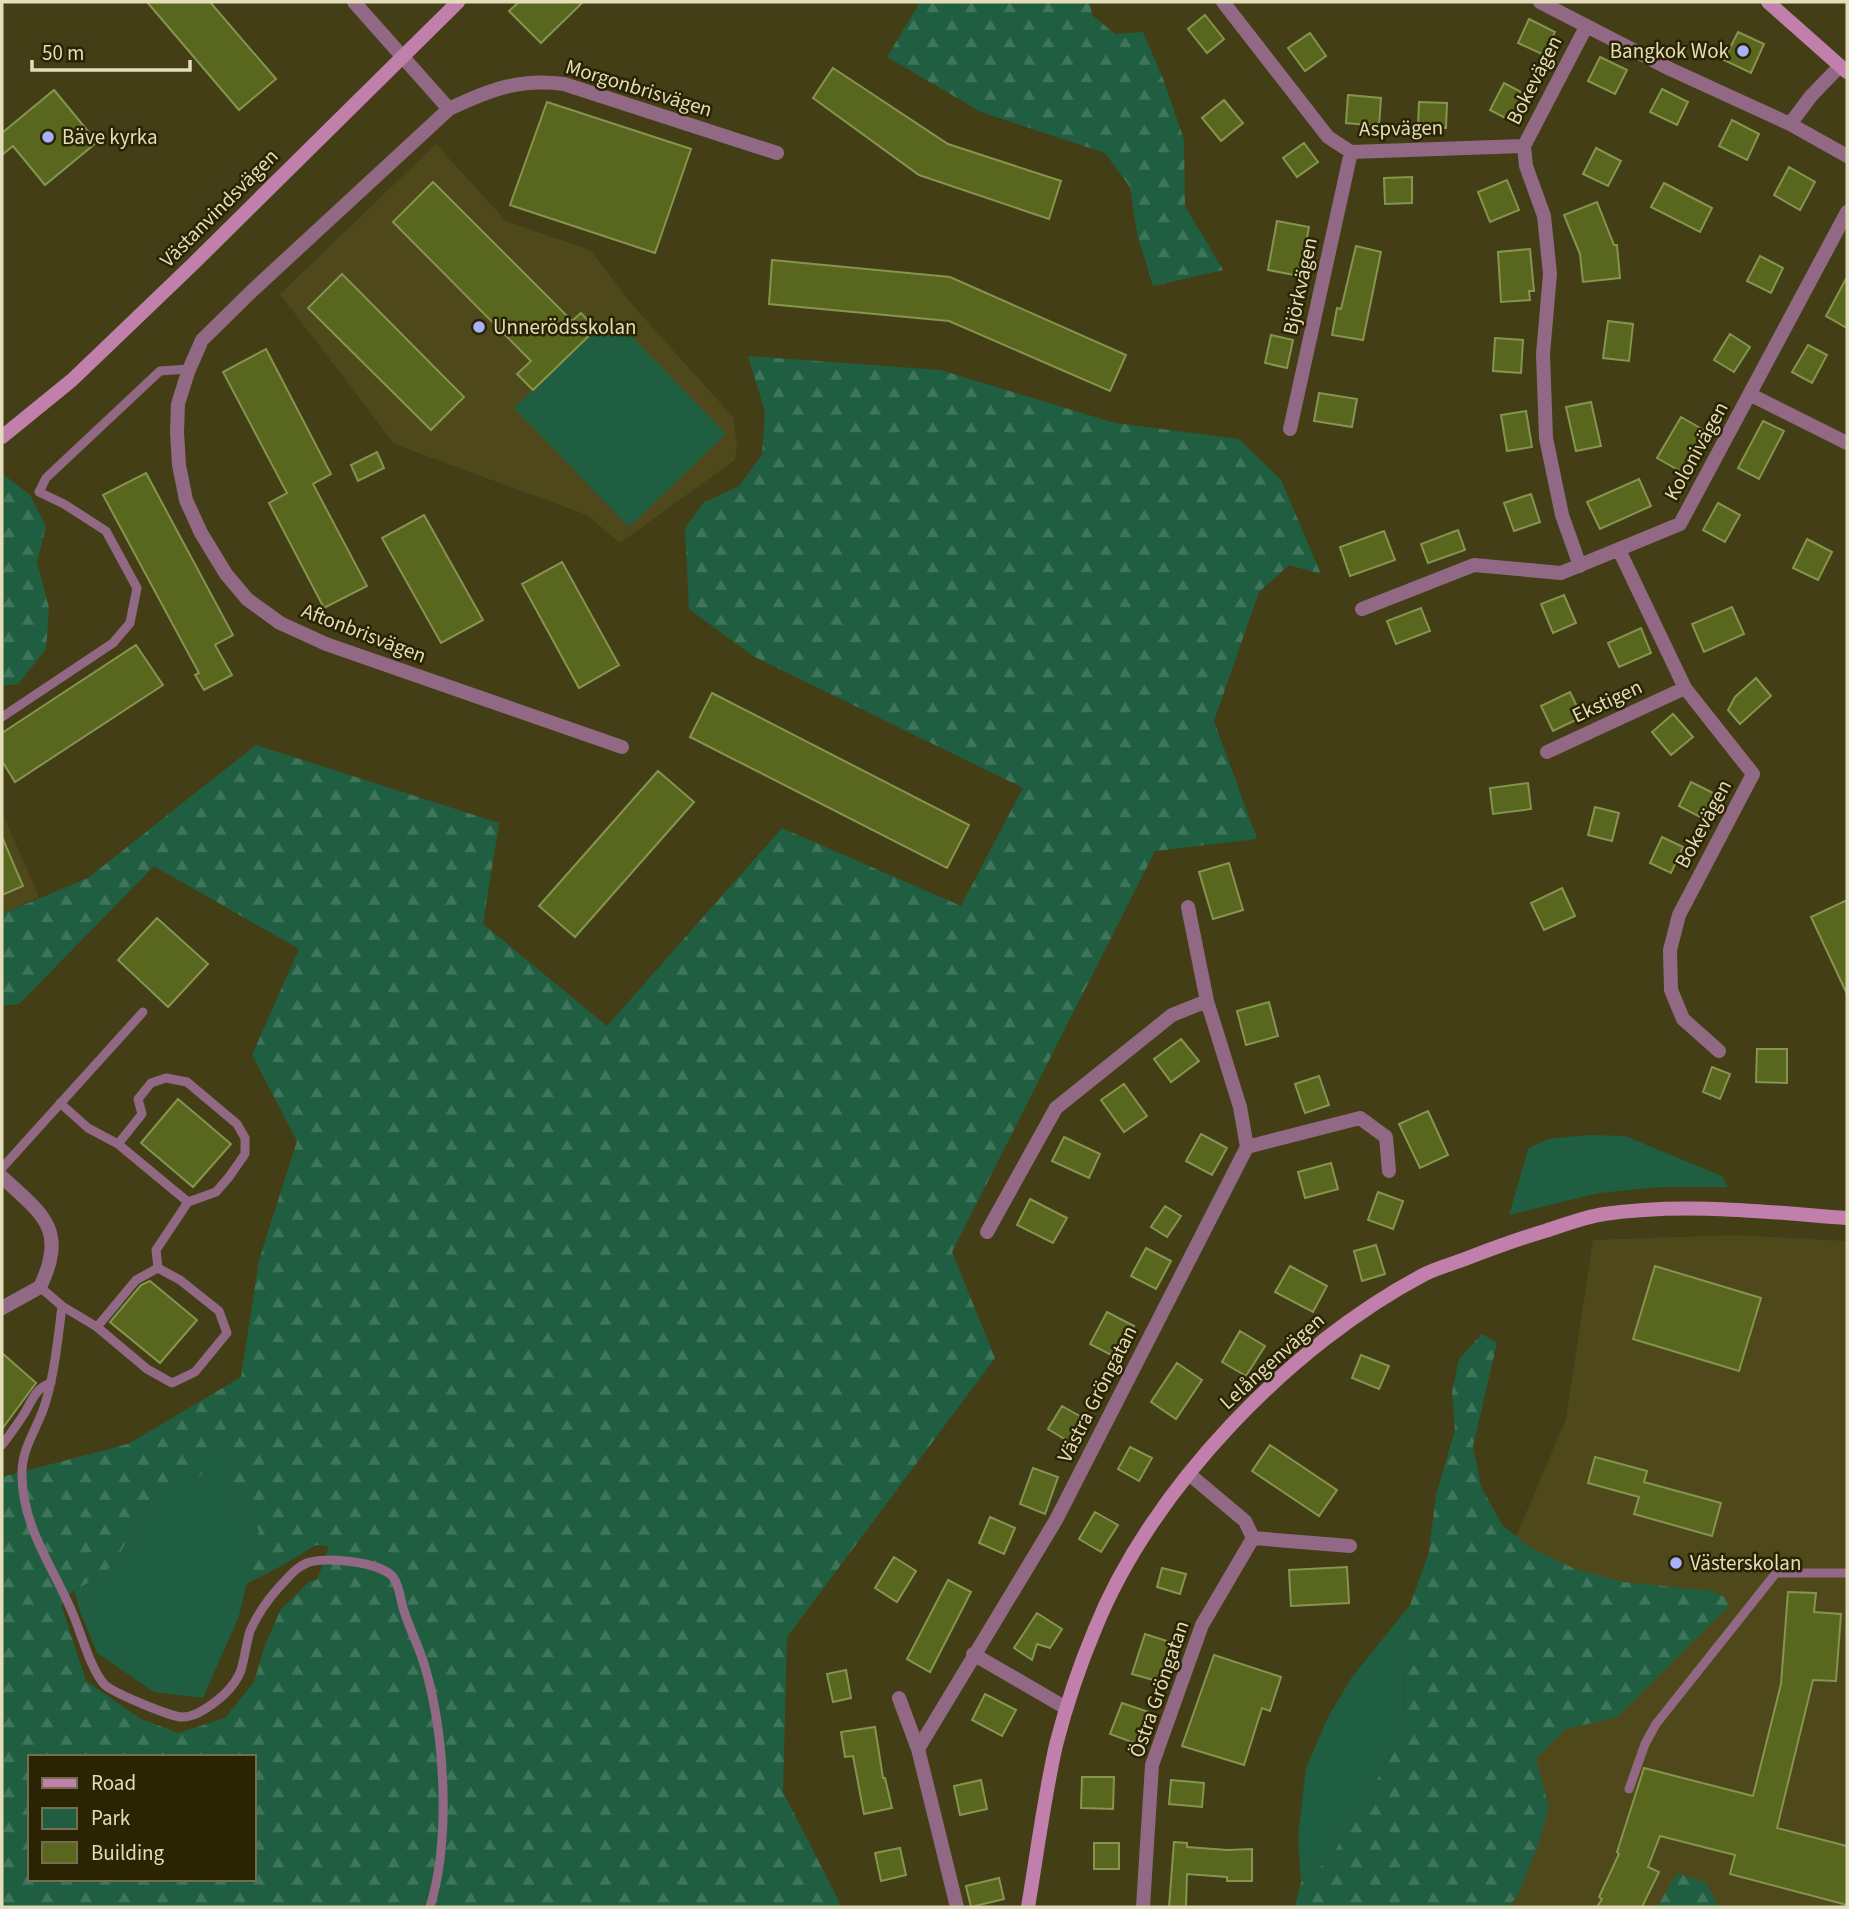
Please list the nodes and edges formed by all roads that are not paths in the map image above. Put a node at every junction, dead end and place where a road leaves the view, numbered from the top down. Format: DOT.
graph roads {
  1 [pos="354,2"];
  2 [pos="458,2"];
  3 [pos="1223,2"];
  4 [pos="1540,2"];
  5 [pos="1768,2"];
  6 [pos="1586,27"];
  7 [pos="402,57"];
  8 [pos="1845,66"];
  9 [pos="449,109"];
  10 [pos="1790,124"];
  11 [pos="1524,146"];
  12 [pos="1351,152"];
  13 [pos="777,153"];
  14 [pos="1847,156"];
  15 [pos="1847,212"];
  16 [pos="189,369"];
  17 [pos="1751,396"];
  18 [pos="1290,429"];
  19 [pos="2,437"];
  20 [pos="1847,443"];
  21 [pos="1619,550"];
  22 [pos="1580,566"];
  23 [pos="1362,609"];
  24 [pos="1685,688"];
  25 [pos="2,717"];
  26 [pos="622,747"];
  27 [pos="1547,752"];
  28 [pos="1188,907"];
  29 [pos="1206,1002"];
  30 [pos="143,1012"];
  31 [pos="1719,1051"];
  32 [pos="60,1103"];
  33 [pos="118,1144"];
  34 [pos="1247,1147"];
  35 [pos="2,1168"];
  36 [pos="1389,1171"];
  37 [pos="2,1177"];
  38 [pos="188,1202"];
  39 [pos="1847,1218"];
  40 [pos="987,1232"];
  41 [pos="158,1268"];
  42 [pos="40,1287"];
  43 [pos="62,1306"];
  44 [pos="2,1308"];
  45 [pos="97,1327"];
  46 [pos="51,1383"];
  47 [pos="2,1445"];
  48 [pos="1189,1474"];
  49 [pos="1253,1538"];
  50 [pos="1350,1546"];
  51 [pos="1847,1573"];
  52 [pos="973,1654"];
  53 [pos="899,1698"];
  54 [pos="1066,1708"];
  55 [pos="918,1749"];
  56 [pos="1629,1789"];
  57 [pos="430,1907"];
  58 [pos="957,1907"];
  59 [pos="1028,1907"];
  60 [pos="1143,1907"];
  1 -- 7 [label="street"];
  2 -- 7 [label="street, Västanvindsvägen"];
  3 -- 12 [label="street, Aspvägen"];
  4 -- 6 [label="street"];
  5 -- 8 [label="street"];
  6 -- 10 [label="street"];
  6 -- 11 [label="street, Bokevägen"];
  7 -- 9 [label="street"];
  7 -- 19 [label="street, Västanvindsvägen"];
  8 -- 10 [label="street"];
  9 -- 13 [label="street, Morgonbrisvägen"];
  9 -- 16 [label="street, Aftonbrisvägen"];
  10 -- 14 [label="street"];
  11 -- 12 [label="street, Aspvägen"];
  11 -- 22 [label="street, Bokevägen"];
  12 -- 18 [label="street, Björkvägen"];
  15 -- 17 [label="street, Kolonivägen"];
  16 -- 25 [label="lane"];
  16 -- 26 [label="street, Aftonbrisvägen"];
  17 -- 20 [label="street"];
  17 -- 21 [label="street, Kolonivägen"];
  21 -- 22 [label="street, Kolonivägen"];
  21 -- 24 [label="street, Bokevägen"];
  22 -- 23 [label="street, Kolonivägen"];
  24 -- 27 [label="street, Ekstigen"];
  24 -- 31 [label="street, Bokevägen"];
  28 -- 29 [label="street"];
  29 -- 34 [label="street"];
  29 -- 40 [label="street"];
  30 -- 32 [label="lane"];
  32 -- 33 [label="lane"];
  32 -- 35 [label="lane"];
  33 -- 38 [label="lane"];
  33 -- 38 [label="lane"];
  34 -- 36 [label="street"];
  34 -- 52 [label="street, Västra Gröngatan"];
  37 -- 42 [label="street"];
  38 -- 41 [label="lane"];
  39 -- 48 [label="street, Lelångenvägen"];
  41 -- 45 [label="lane"];
  41 -- 45 [label="lane"];
  42 -- 43 [label="lane"];
  42 -- 44 [label="street"];
  43 -- 45 [label="lane"];
  43 -- 46 [label="lane"];
  46 -- 47 [label="lane"];
  46 -- 57 [label="lane"];
  48 -- 49 [label="street"];
  48 -- 54 [label="street, Lelångenvägen"];
  49 -- 50 [label="street"];
  49 -- 60 [label="street, Östra Gröngatan"];
  51 -- 56 [label="lane"];
  52 -- 54 [label="street"];
  52 -- 55 [label="street, Västra Gröngatan"];
  53 -- 55 [label="street"];
  54 -- 59 [label="street, Lelångenvägen"];
  55 -- 58 [label="street"];
}
